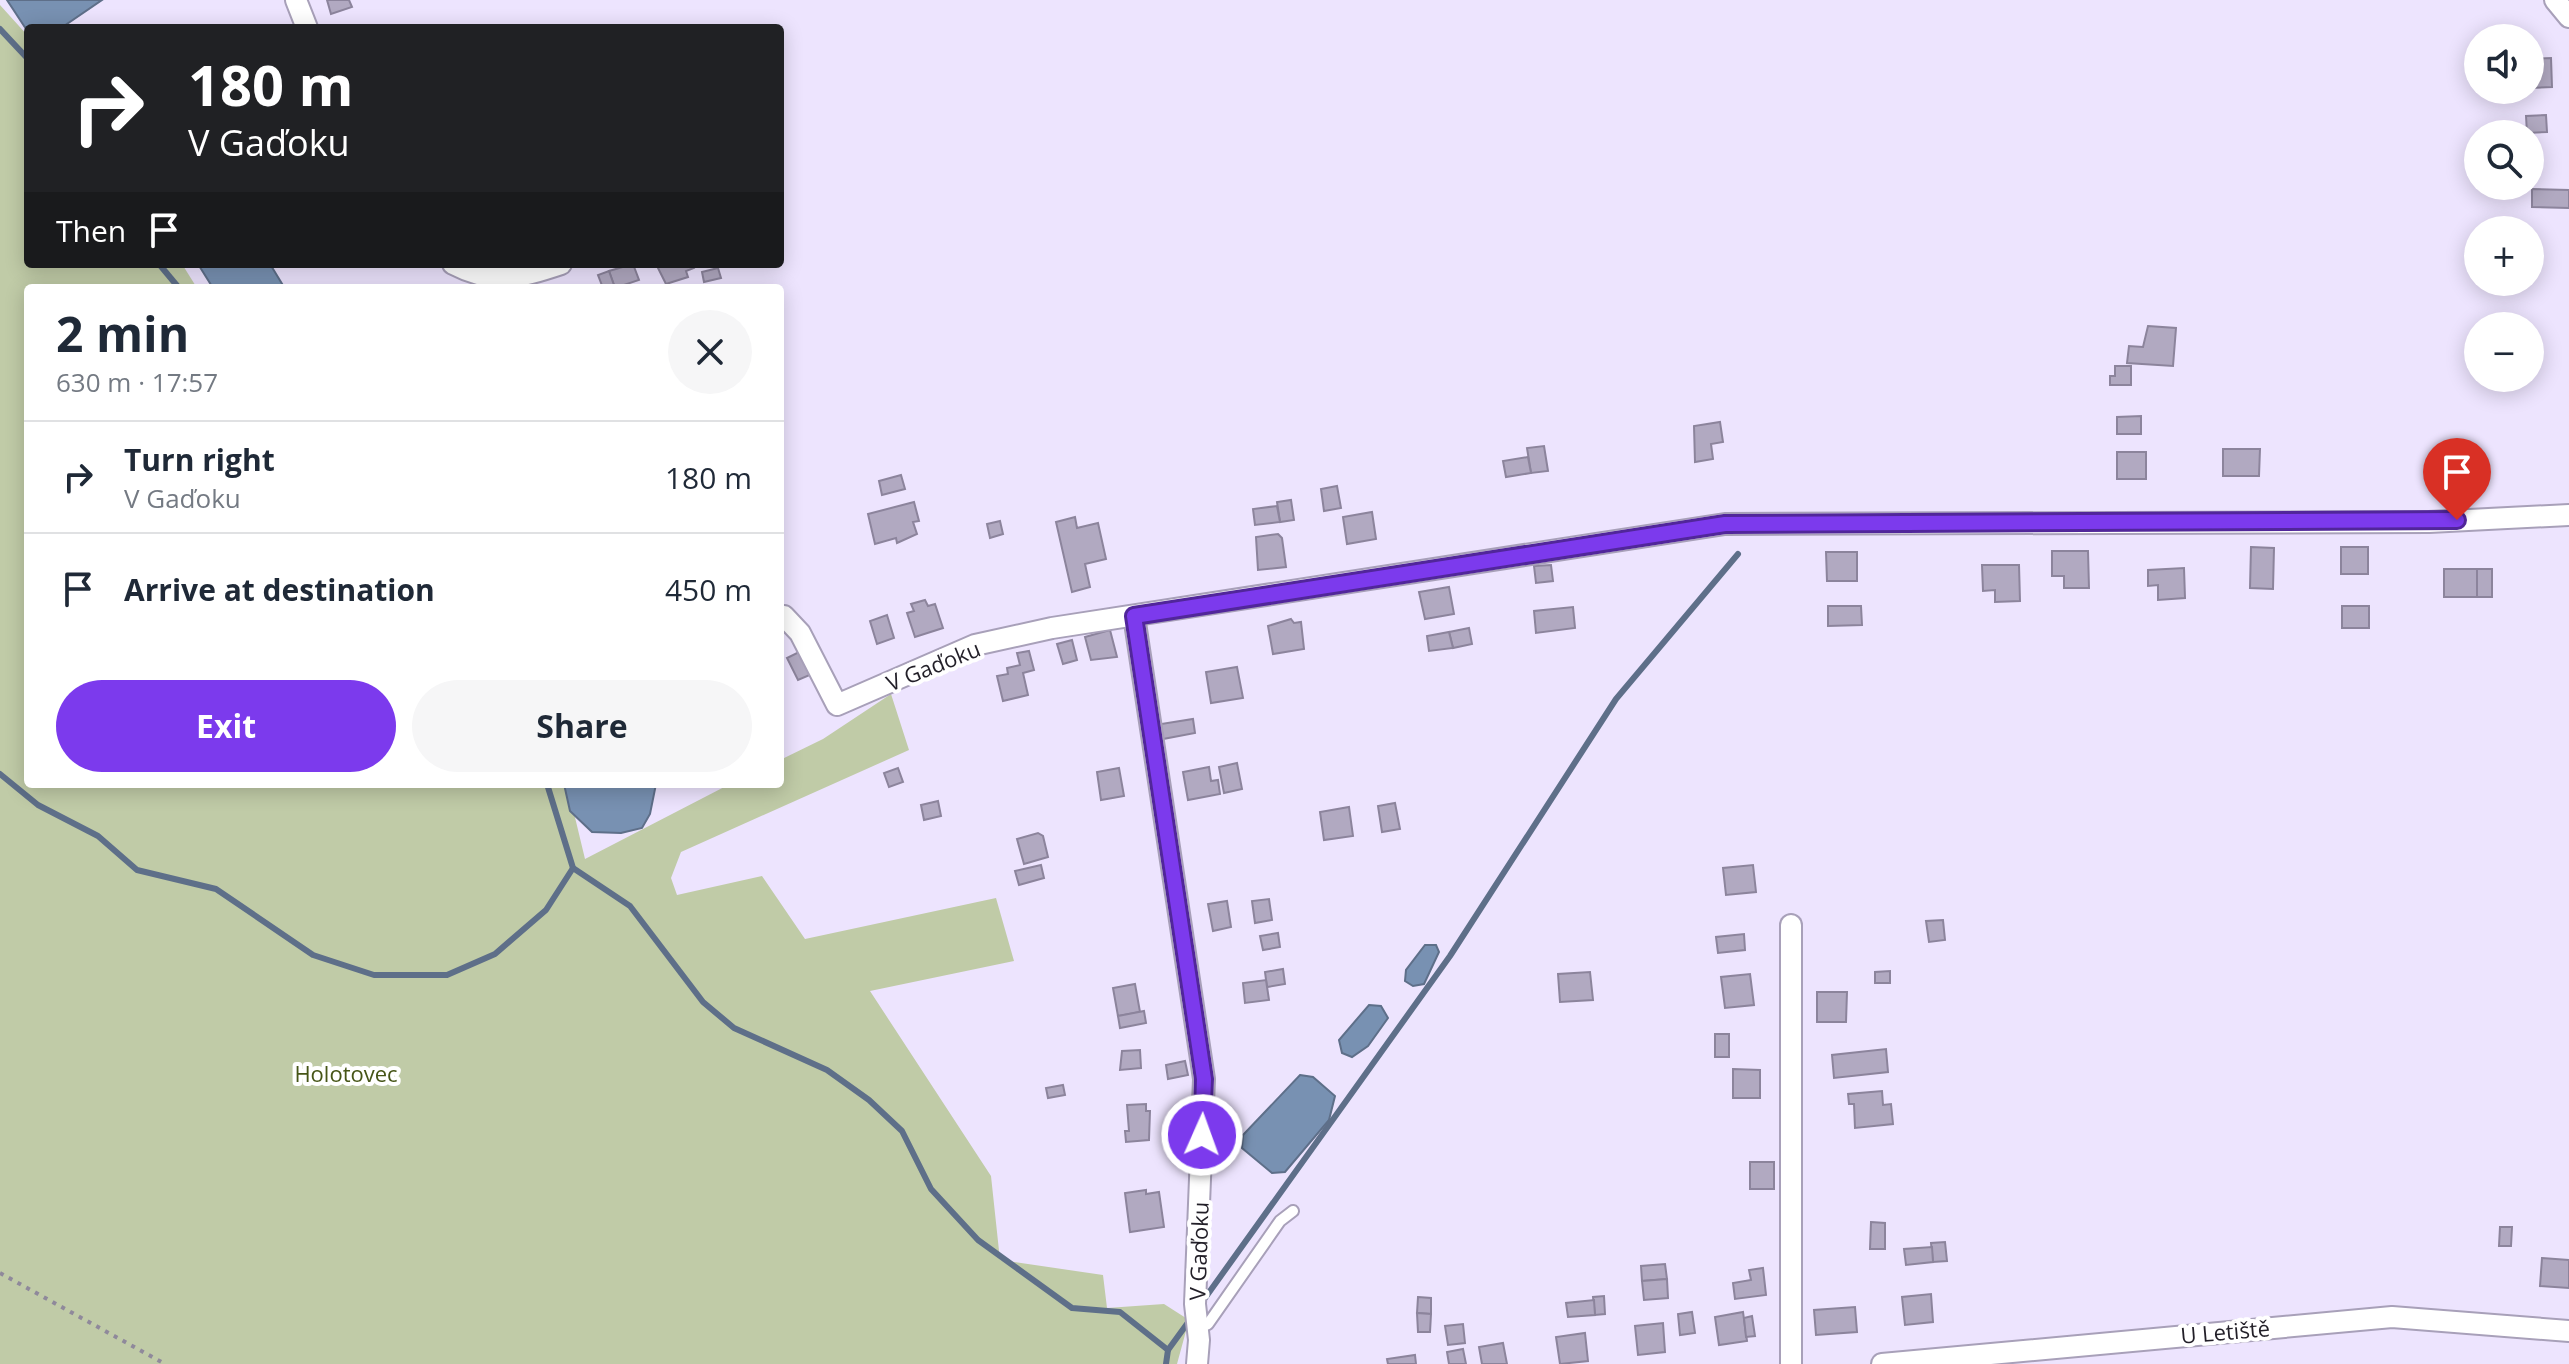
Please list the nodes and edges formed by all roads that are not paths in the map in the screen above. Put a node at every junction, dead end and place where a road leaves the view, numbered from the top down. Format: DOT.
graph roads {
  1 [pos="296,0"];
  2 [pos="2555,0"];
  3 [pos="2569,17"];
  4 [pos="305,24"];
  5 [pos="463,268"];
  6 [pos="548,268"];
  7 [pos="2569,515"];
  8 [pos="784,616"];
  9 [pos="1134,616"];
  10 [pos="1791,925"];
  11 [pos="1293,1211"];
  12 [pos="1198,1328"];
  13 [pos="2569,1331"];
  14 [pos="1197,1364"];
  15 [pos="1791,1364"];
  16 [pos="1882,1364"];
  1 -- 4 [label="street"];
  2 -- 3 [label="street"];
  5 -- 6 [label="street"];
  7 -- 9 [label="street, V Gaďoku"];
  8 -- 9 [label="street, V Gaďoku"];
  9 -- 12 [label="street, V Gaďoku"];
  10 -- 15 [label="street"];
  11 -- 12 [label="lane"];
  12 -- 14 [label="street, V Gaďoku"];
  13 -- 16 [label="street, U Letiště"];
}
